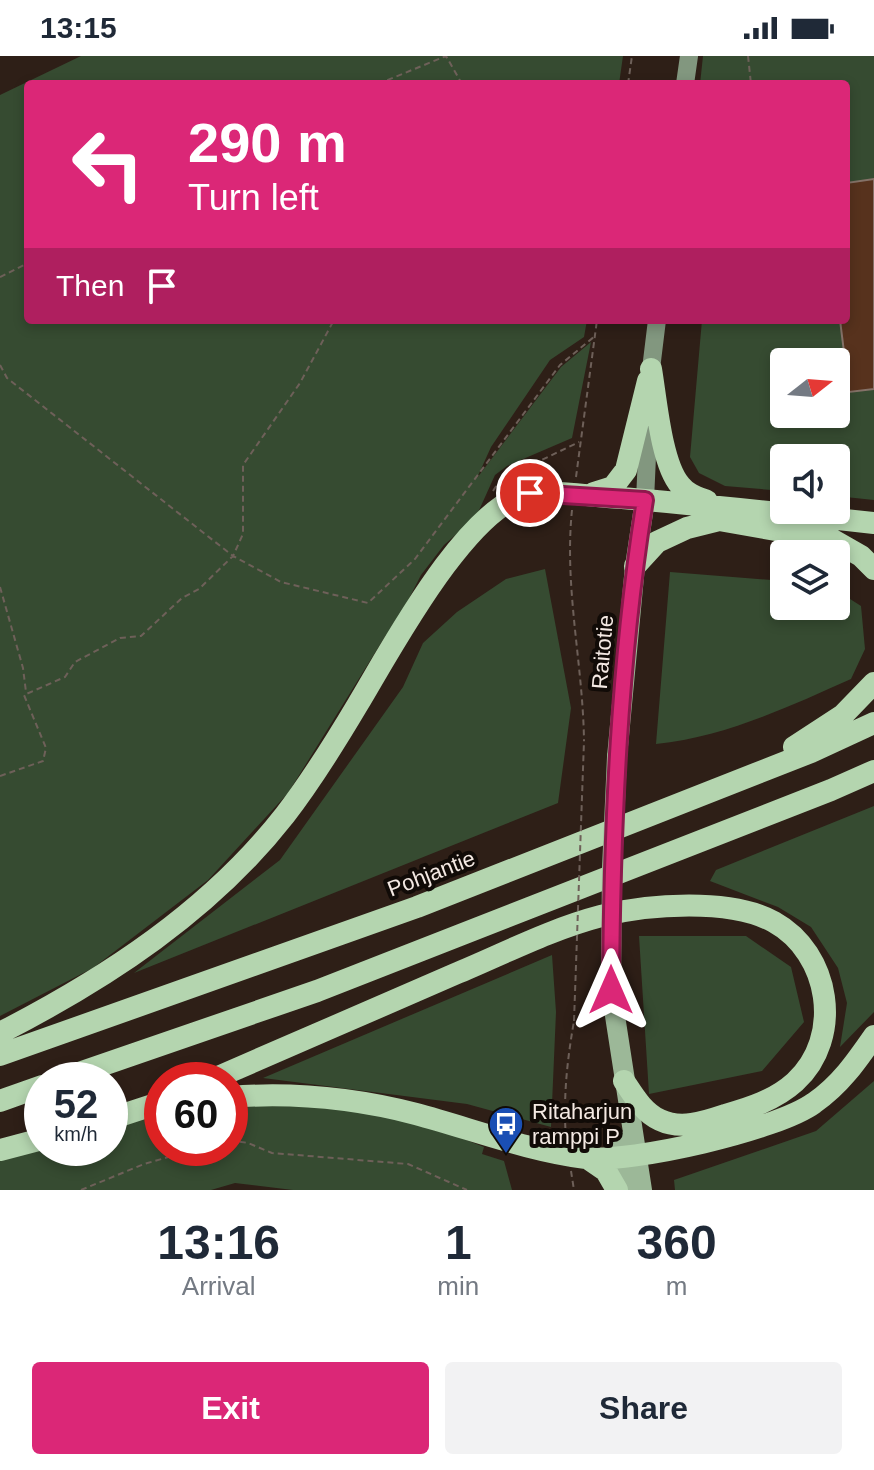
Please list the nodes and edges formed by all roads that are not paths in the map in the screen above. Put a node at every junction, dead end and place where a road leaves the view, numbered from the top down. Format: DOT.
graph roads {
  1 [pos="689,56"];
  2 [pos="686,80"];
  3 [pos="657,324"];
  4 [pos="651,369"];
  5 [pos="576,494"];
  6 [pos="645,500"];
  7 [pos="719,506"];
  8 [pos="874,523"];
  9 [pos="635,566"];
  10 [pos="874,569"];
  11 [pos="874,683"];
  12 [pos="874,723"];
  13 [pos="874,771"];
  14 [pos="739,780"];
  15 [pos="611,990"];
  16 [pos="0,1033"];
  17 [pos="874,1036"];
  18 [pos="0,1055"];
  19 [pos="111,1062"];
  20 [pos="248,1064"];
  21 [pos="624,1081"];
  22 [pos="24,1092"];
  23 [pos="248,1095"];
  24 [pos="0,1101"];
  25 [pos="24,1144"];
  26 [pos="0,1150"];
  27 [pos="628,1157"];
  28 [pos="578,1160"];
  29 [pos="617,1190"];
  30 [pos="626,1190"];
  31 [pos="642,1190"];
  1 -- 2 [label="main road"];
  3 -- 4 [label="main road, Raitotie"];
  4 -- 5 [label="highway"];
  4 -- 6 [label="main road, Raitotie"];
  4 -- 7 [label="highway"];
  5 -- 6 [label="highway"];
  5 -- 16 [label="highway"];
  6 -- 7 [label="highway"];
  6 -- 9 [label="main road, Raitotie"];
  7 -- 8 [label="highway"];
  9 -- 10 [label="highway"];
  9 -- 15 [label="main road, Raitotie, bridge"];
  11 -- 14 [label="highway"];
  12 -- 14 [label="highway, Pohjantie"];
  13 -- 19 [label="highway"];
  14 -- 18 [label="highway, Pohjantie"];
  15 -- 21 [label="main road, Raitotie"];
  15 -- 27 [label="main road, Raitotie"];
  17 -- 27 [label="highway"];
  20 -- 21 [label="highway"];
  21 -- 27 [label="main road, Raitotie"];
  22 -- 24 [label="highway"];
  23 -- 28 [label="highway"];
  25 -- 26 [label="highway"];
  27 -- 28 [label="highway"];
  27 -- 30 [label="main road, Raitotie"];
  27 -- 31 [label="main road, Raitotie"];
  28 -- 29 [label="highway"];
}
